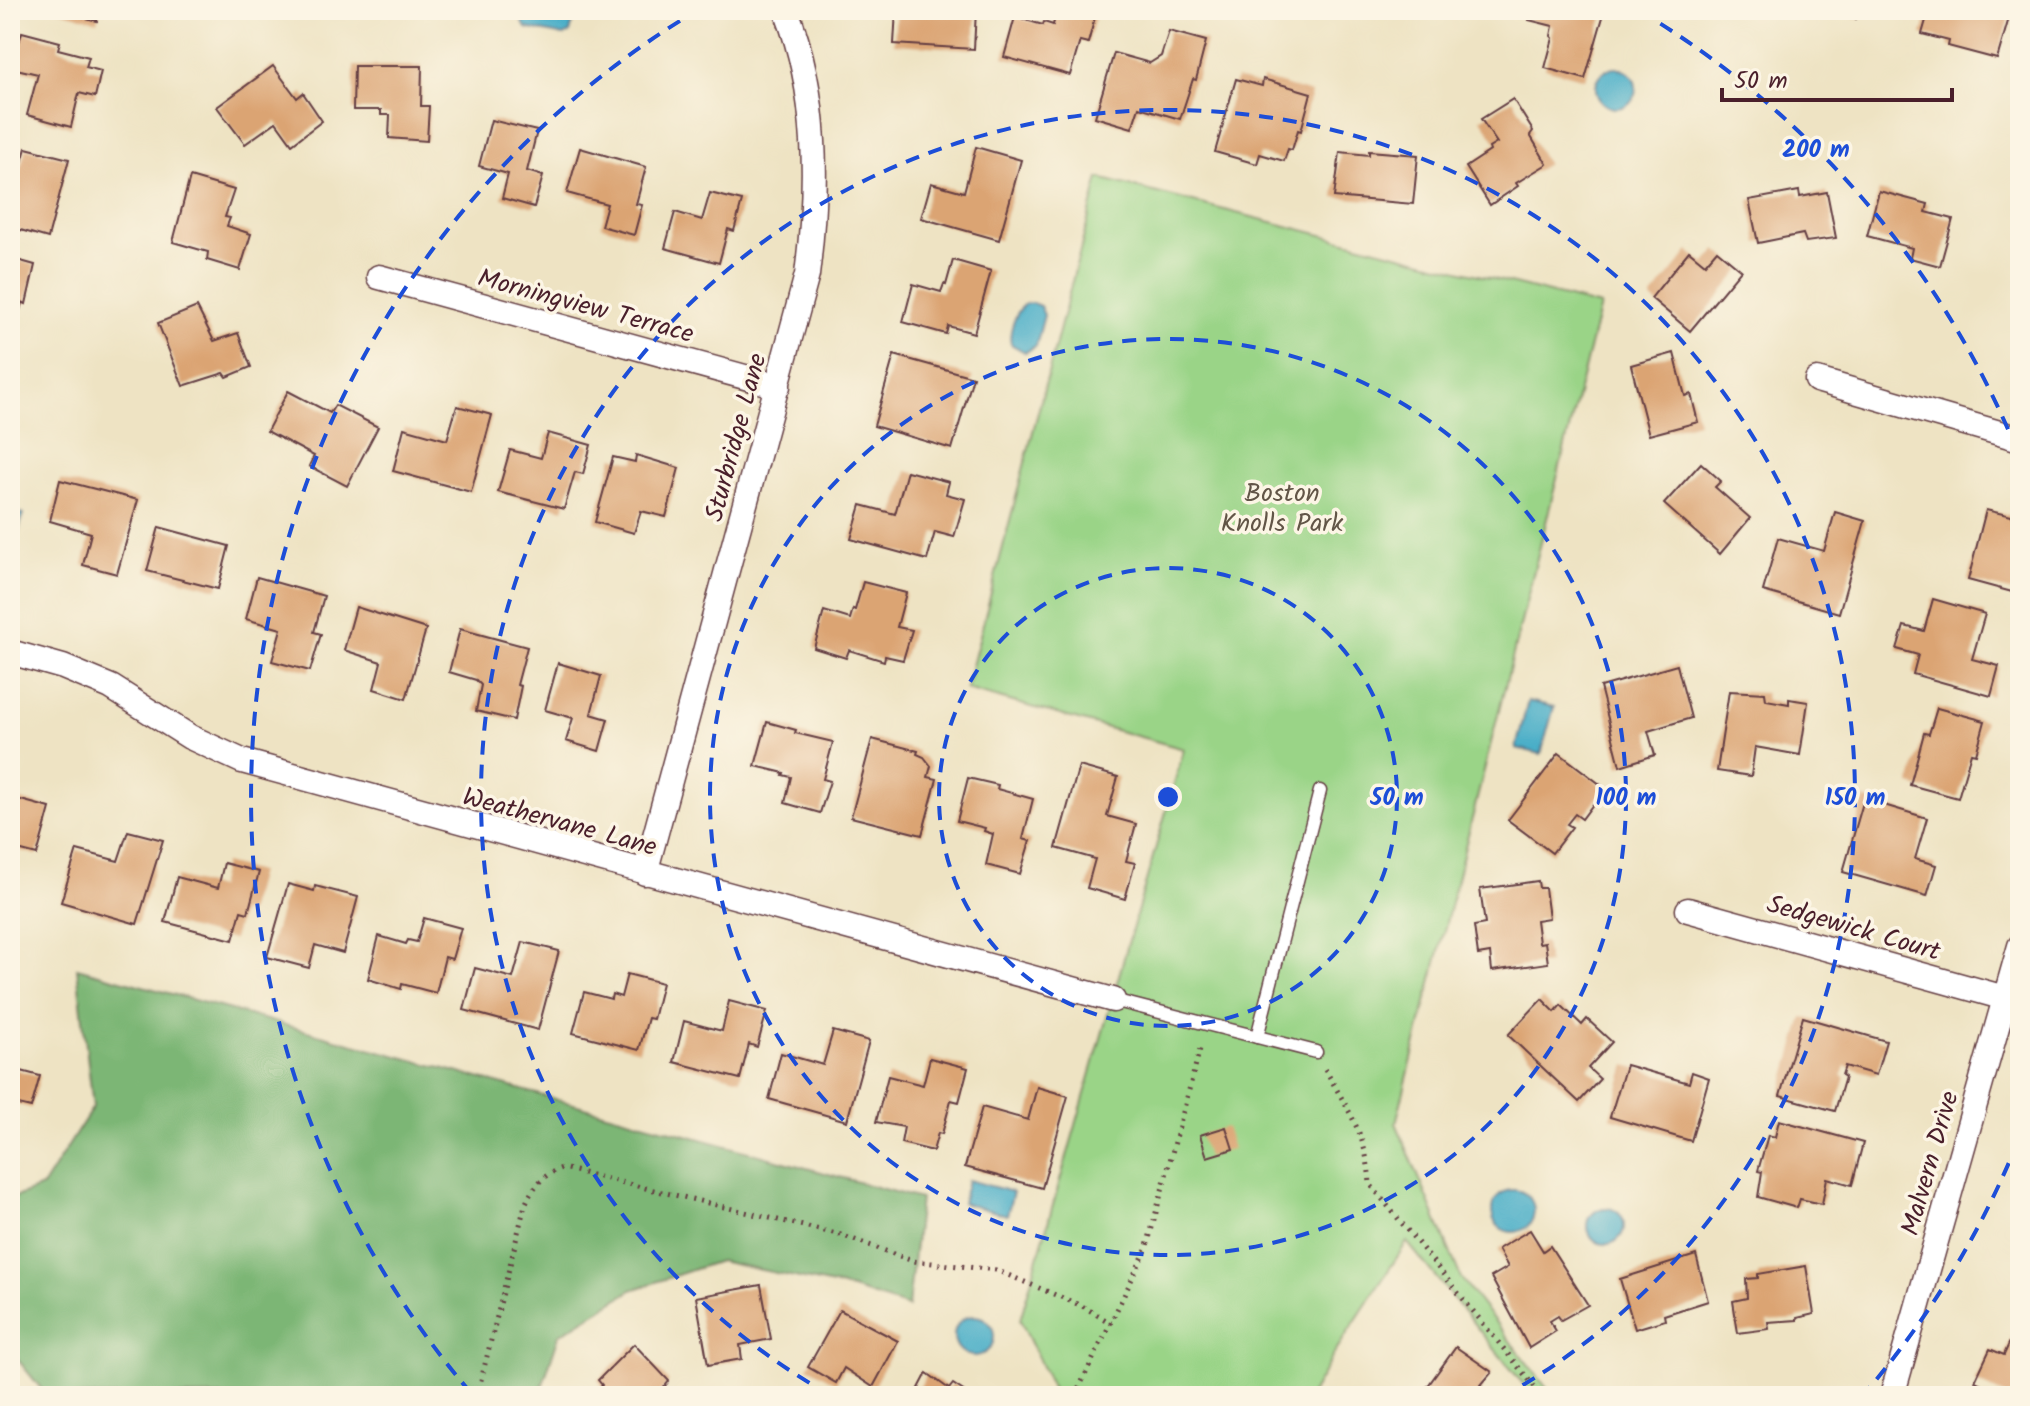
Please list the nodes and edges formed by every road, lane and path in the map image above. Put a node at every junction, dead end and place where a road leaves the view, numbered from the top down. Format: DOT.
graph roads {
  1 [pos="786,10"];
  2 [pos="379,277"];
  3 [pos="1817,380"];
  4 [pos="778,386"];
  5 [pos="2020,439"];
  6 [pos="10,652"];
  7 [pos="1320,791"];
  8 [pos="645,873"];
  9 [pos="1688,910"];
  10 [pos="2020,946"];
  11 [pos="2005,998"];
  12 [pos="1113,1000"];
  13 [pos="1207,1024"];
  14 [pos="1257,1037"];
  15 [pos="1316,1052"];
  16 [pos="1111,1323"];
  17 [pos="477,1396"];
  18 [pos="1075,1396"];
  19 [pos="1542,1396"];
  20 [pos="1892,1396"];
  1 -- 4 [label="street, Sturbridge Lane"];
  2 -- 4 [label="street, Morningview Terrace"];
  3 -- 5 [label="street"];
  4 -- 8 [label="street, Sturbridge Lane"];
  6 -- 8 [label="street, Weathervane Lane"];
  7 -- 14 [label="lane"];
  8 -- 12 [label="street, Weathervane Lane"];
  9 -- 11 [label="street, Sedgewick Court"];
  10 -- 11 [label="street, Malvern Drive"];
  11 -- 20 [label="street, Malvern Drive"];
  12 -- 13 [label="lane"];
  13 -- 14 [label="lane"];
  13 -- 16 [label="path"];
  14 -- 15 [label="lane"];
  15 -- 19 [label="path"];
  16 -- 17 [label="path"];
  16 -- 18 [label="path"];
}
